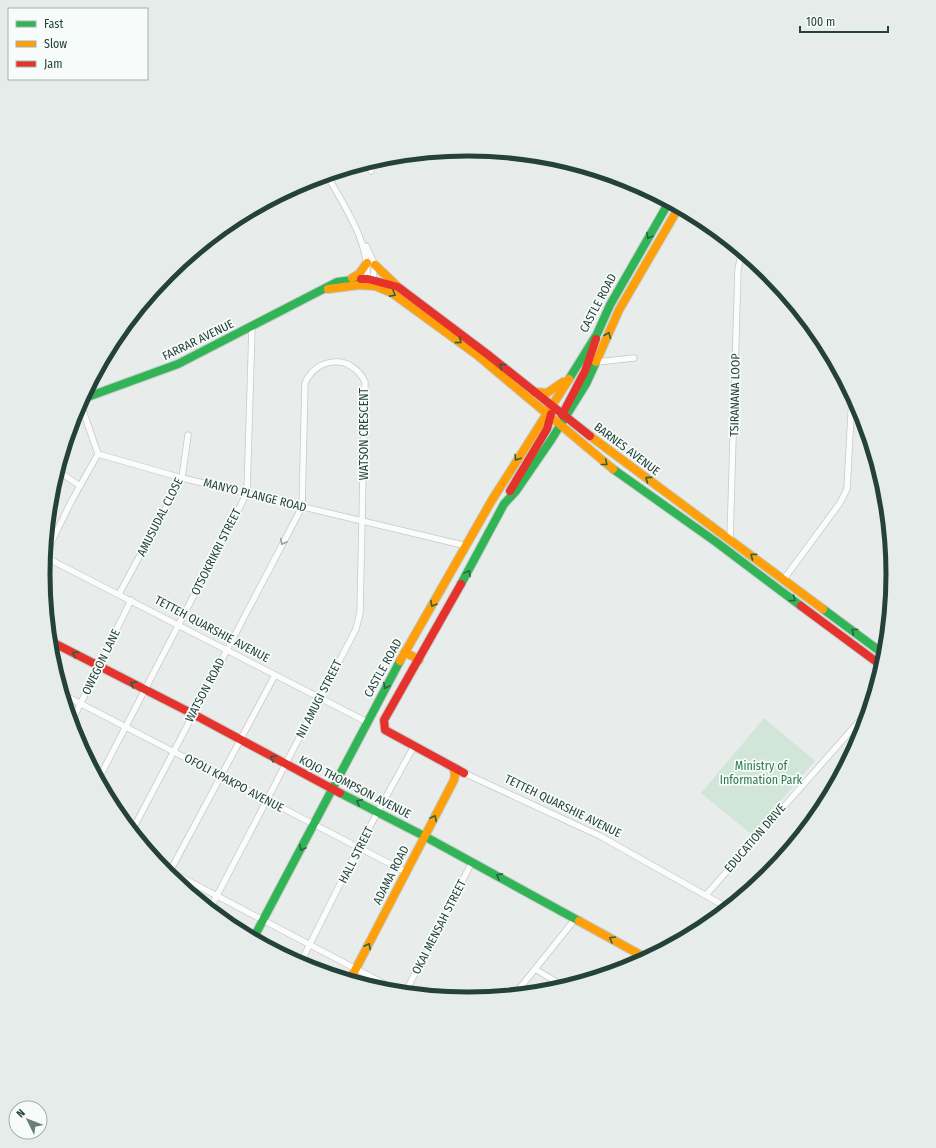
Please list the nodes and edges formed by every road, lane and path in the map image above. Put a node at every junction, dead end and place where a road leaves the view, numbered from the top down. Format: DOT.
graph roads {
  1 [pos="369,168"];
  2 [pos="371,171"];
  3 [pos="330,180"];
  4 [pos="667,206"];
  5 [pos="676,212"];
  6 [pos="741,257"];
  7 [pos="371,264"];
  8 [pos="350,279"];
  9 [pos="370,282"];
  10 [pos="398,287"];
  11 [pos="320,291"];
  12 [pos="252,327"];
  13 [pos="597,334"];
  14 [pos="634,358"];
  15 [pos="597,362"];
  16 [pos="569,376"];
  17 [pos="533,391"];
  18 [pos="579,395"];
  19 [pos="89,397"];
  20 [pos="530,401"];
  21 [pos="551,405"];
  22 [pos="851,408"];
  23 [pos="83,411"];
  24 [pos="549,416"];
  25 [pos="563,416"];
  26 [pos="538,425"];
  27 [pos="560,426"];
  28 [pos="585,432"];
  29 [pos="188,435"];
  30 [pos="575,438"];
  31 [pos="551,440"];
  32 [pos="98,454"];
  33 [pos="62,473"];
  34 [pos="182,478"];
  35 [pos="80,486"];
  36 [pos="247,493"];
  37 [pos="504,504"];
  38 [pos="302,507"];
  39 [pos="363,520"];
  40 [pos="730,540"];
  41 [pos="51,543"];
  42 [pos="467,546"];
  43 [pos="51,559"];
  44 [pos="784,579"];
  45 [pos="119,594"];
  46 [pos="131,600"];
  47 [pos="179,625"];
  48 [pos="56,644"];
  49 [pos="226,650"];
  50 [pos="879,650"];
  51 [pos="405,652"];
  52 [pos="418,660"];
  53 [pos="877,662"];
  54 [pos="100,667"];
  55 [pos="274,675"];
  56 [pos="146,690"];
  57 [pos="69,697"];
  58 [pos="319,698"];
  59 [pos="81,703"];
  60 [pos="192,714"];
  61 [pos="75,715"];
  62 [pos="367,722"];
  63 [pos="859,722"];
  64 [pos="126,727"];
  65 [pos="385,730"];
  66 [pos="240,741"];
  67 [pos="414,746"];
  68 [pos="174,751"];
  69 [pos="286,765"];
  70 [pos="453,767"];
  71 [pos="464,773"];
  72 [pos="101,774"];
  73 [pos="220,776"];
  74 [pos="454,780"];
  75 [pos="332,788"];
  76 [pos="267,801"];
  77 [pos="378,813"];
  78 [pos="314,824"];
  79 [pos="135,826"];
  80 [pos="424,836"];
  81 [pos="358,848"];
  82 [pos="472,862"];
  83 [pos="171,868"];
  84 [pos="406,872"];
  85 [pos="183,880"];
  86 [pos="706,895"];
  87 [pos="217,896"];
  88 [pos="212,905"];
  89 [pos="723,905"];
  90 [pos="576,918"];
  91 [pos="262,921"];
  92 [pos="256,934"];
  93 [pos="309,945"];
  94 [pos="640,955"];
  95 [pos="303,958"];
  96 [pos="356,968"];
  97 [pos="535,969"];
  98 [pos="352,976"];
  99 [pos="557,982"];
  100 [pos="385,984"];
  101 [pos="408,987"];
  102 [pos="520,988"];
  1 -- 2 [label="street"];
  3 -- 7 [label="street"];
  4 -- 13 [label="main road, CASTLE ROAD, one-way"];
  15 -- 5 [label="main road, CASTLE ROAD, one-way"];
  6 -- 40 [label="street, TSIRANANA LOOP"];
  7 -- 8 [label="main road"];
  7 -- 9 [label="street"];
  7 -- 10 [label="main road"];
  8 -- 9 [label="main road, BARNES AVENUE"];
  8 -- 11 [label="main road, FARRAR AVENUE"];
  9 -- 10 [label="main road, BARNES AVENUE"];
  9 -- 11 [label="main road, FARRAR AVENUE"];
  9 -- 20 [label="main road, BARNES AVENUE, one-way"];
  17 -- 10 [label="main road, BARNES AVENUE, one-way"];
  11 -- 12 [label="main road, FARRAR AVENUE"];
  12 -- 19 [label="main road, FARRAR AVENUE"];
  12 -- 36 [label="street, OTSOKRIKRI STREET"];
  13 -- 16 [label="main road, CASTLE ROAD"];
  13 -- 25 [label="main road"];
  14 -- 15 [label="street"];
  15 -- 18 [label="main road, CASTLE ROAD"];
  16 -- 17 [label="main road"];
  16 -- 21 [label="main road, CASTLE ROAD"];
  17 -- 21 [label="main road, BARNES AVENUE"];
  18 -- 25 [label="main road, CASTLE ROAD"];
  18 -- 28 [label="main road"];
  20 -- 24 [label="main road, BARNES AVENUE"];
  20 -- 26 [label="main road"];
  21 -- 24 [label="main road, CASTLE ROAD"];
  21 -- 25 [label="main road, BARNES AVENUE"];
  22 -- 44 [label="street"];
  23 -- 32 [label="street"];
  24 -- 25 [label="main road"];
  24 -- 26 [label="main road, CASTLE ROAD"];
  24 -- 27 [label="main road, BARNES AVENUE"];
  24 -- 37 [label="main road"];
  25 -- 27 [label="main road, CASTLE ROAD"];
  25 -- 28 [label="main road, BARNES AVENUE"];
  26 -- 42 [label="main road, CASTLE ROAD, one-way"];
  27 -- 30 [label="main road, BARNES AVENUE"];
  27 -- 31 [label="main road, CASTLE ROAD"];
  40 -- 28 [label="main road, BARNES AVENUE, one-way"];
  29 -- 34 [label="street, AMUSUDAL CLOSE"];
  30 -- 31 [label="main road"];
  30 -- 53 [label="main road, BARNES AVENUE, one-way"];
  31 -- 37 [label="main road, CASTLE ROAD"];
  32 -- 34 [label="street, MANYO PLANGE ROAD"];
  32 -- 35 [label="street"];
  33 -- 35 [label="street"];
  34 -- 36 [label="street, MANYO PLANGE ROAD"];
  34 -- 45 [label="street, AMUSUDAL CLOSE"];
  35 -- 41 [label="street"];
  36 -- 38 [label="street, MANYO PLANGE ROAD"];
  36 -- 47 [label="street, OTSOKRIKRI STREET"];
  52 -- 37 [label="main road, CASTLE ROAD, one-way"];
  38 -- 39 [label="street, MANYO PLANGE ROAD"];
  38 -- 39 [label="street, WATSON CRESCENT"];
  38 -- 49 [label="street, WATSON ROAD, one-way"];
  39 -- 42 [label="street, MANYO PLANGE ROAD"];
  39 -- 58 [label="street, NII AMUGI STREET"];
  44 -- 40 [label="main road, BARNES AVENUE, one-way"];
  42 -- 51 [label="main road, CASTLE ROAD, one-way"];
  43 -- 45 [label="street, TETTEH QUARSHIE AVENUE"];
  50 -- 44 [label="main road, BARNES AVENUE, one-way"];
  45 -- 46 [label="street, TETTEH QUARSHIE AVENUE"];
  46 -- 47 [label="street, TETTEH QUARSHIE AVENUE"];
  46 -- 54 [label="street, OWEGON LANE"];
  47 -- 49 [label="street, TETTEH QUARSHIE AVENUE"];
  47 -- 56 [label="street, OTSOKRIKRI STREET"];
  54 -- 48 [label="main road, KOJO THOMPSON AVENUE, one-way"];
  49 -- 55 [label="street, TETTEH QUARSHIE AVENUE"];
  49 -- 60 [label="street, WATSON ROAD"];
  51 -- 52 [label="main road"];
  51 -- 62 [label="main road, CASTLE ROAD, one-way"];
  52 -- 65 [label="main road, CASTLE ROAD"];
  56 -- 54 [label="main road, KOJO THOMPSON AVENUE, one-way"];
  54 -- 59 [label="street, OWEGON LANE"];
  55 -- 58 [label="street, TETTEH QUARSHIE AVENUE"];
  55 -- 66 [label="street"];
  56 -- 60 [label="main road, KOJO THOMPSON AVENUE"];
  56 -- 64 [label="street, OTSOKRIKRI STREET"];
  57 -- 59 [label="street, OFOLI KPAKPO AVENUE"];
  58 -- 62 [label="street, TETTEH QUARSHIE AVENUE"];
  58 -- 69 [label="street, NII AMUGI STREET"];
  59 -- 61 [label="street, OWEGON LANE"];
  59 -- 64 [label="street, OFOLI KPAKPO AVENUE"];
  60 -- 66 [label="main road, KOJO THOMPSON AVENUE"];
  60 -- 68 [label="street, WATSON ROAD"];
  62 -- 75 [label="main road, CASTLE ROAD"];
  63 -- 86 [label="street, EDUCATION DRIVE"];
  64 -- 68 [label="street, OFOLI KPAKPO AVENUE"];
  64 -- 72 [label="street, OTSOKRIKRI STREET"];
  65 -- 67 [label="main road, TETTEH QUARSHIE AVENUE"];
  69 -- 66 [label="main road, KOJO THOMPSON AVENUE, one-way"];
  66 -- 73 [label="street"];
  67 -- 70 [label="main road, TETTEH QUARSHIE AVENUE"];
  67 -- 77 [label="street, HALL STREET"];
  68 -- 73 [label="street, OFOLI KPAKPO AVENUE"];
  68 -- 79 [label="street, WATSON ROAD"];
  69 -- 75 [label="main road, KOJO THOMPSON AVENUE"];
  69 -- 76 [label="street, NII AMUGI STREET"];
  70 -- 71 [label="main road, TETTEH QUARSHIE AVENUE"];
  70 -- 74 [label="main road"];
  71 -- 74 [label="main road, ADAMA ROAD"];
  71 -- 86 [label="street, TETTEH QUARSHIE AVENUE"];
  73 -- 76 [label="street, OFOLI KPAKPO AVENUE"];
  73 -- 83 [label="street"];
  80 -- 74 [label="main road, ADAMA ROAD, one-way"];
  77 -- 75 [label="main road, KOJO THOMPSON AVENUE, one-way"];
  75 -- 78 [label="main road, CASTLE ROAD"];
  76 -- 78 [label="street, OFOLI KPAKPO AVENUE"];
  76 -- 87 [label="street, NII AMUGI STREET"];
  77 -- 80 [label="main road, KOJO THOMPSON AVENUE"];
  77 -- 81 [label="street, HALL STREET"];
  78 -- 81 [label="street, OFOLI KPAKPO AVENUE"];
  78 -- 91 [label="main road, CASTLE ROAD, one-way"];
  80 -- 82 [label="main road, KOJO THOMPSON AVENUE"];
  80 -- 84 [label="main road, ADAMA ROAD"];
  81 -- 84 [label="street, OFOLI KPAKPO AVENUE"];
  81 -- 93 [label="street, HALL STREET"];
  90 -- 82 [label="main road, KOJO THOMPSON AVENUE, one-way"];
  82 -- 101 [label="street, OKAI MENSAH STREET"];
  96 -- 84 [label="main road, ADAMA ROAD, one-way"];
  85 -- 87 [label="street"];
  86 -- 89 [label="street, TETTEH QUARSHIE AVENUE"];
  87 -- 88 [label="street, NII AMUGI STREET"];
  87 -- 91 [label="street"];
  94 -- 90 [label="main road, KOJO THOMPSON AVENUE, one-way"];
  90 -- 97 [label="street"];
  91 -- 92 [label="main road, CASTLE ROAD"];
  91 -- 93 [label="street"];
  93 -- 95 [label="street, HALL STREET"];
  93 -- 96 [label="street"];
  96 -- 98 [label="main road, ADAMA ROAD"];
  96 -- 100 [label="street"];
  97 -- 99 [label="street"];
  97 -- 102 [label="street"];
}
